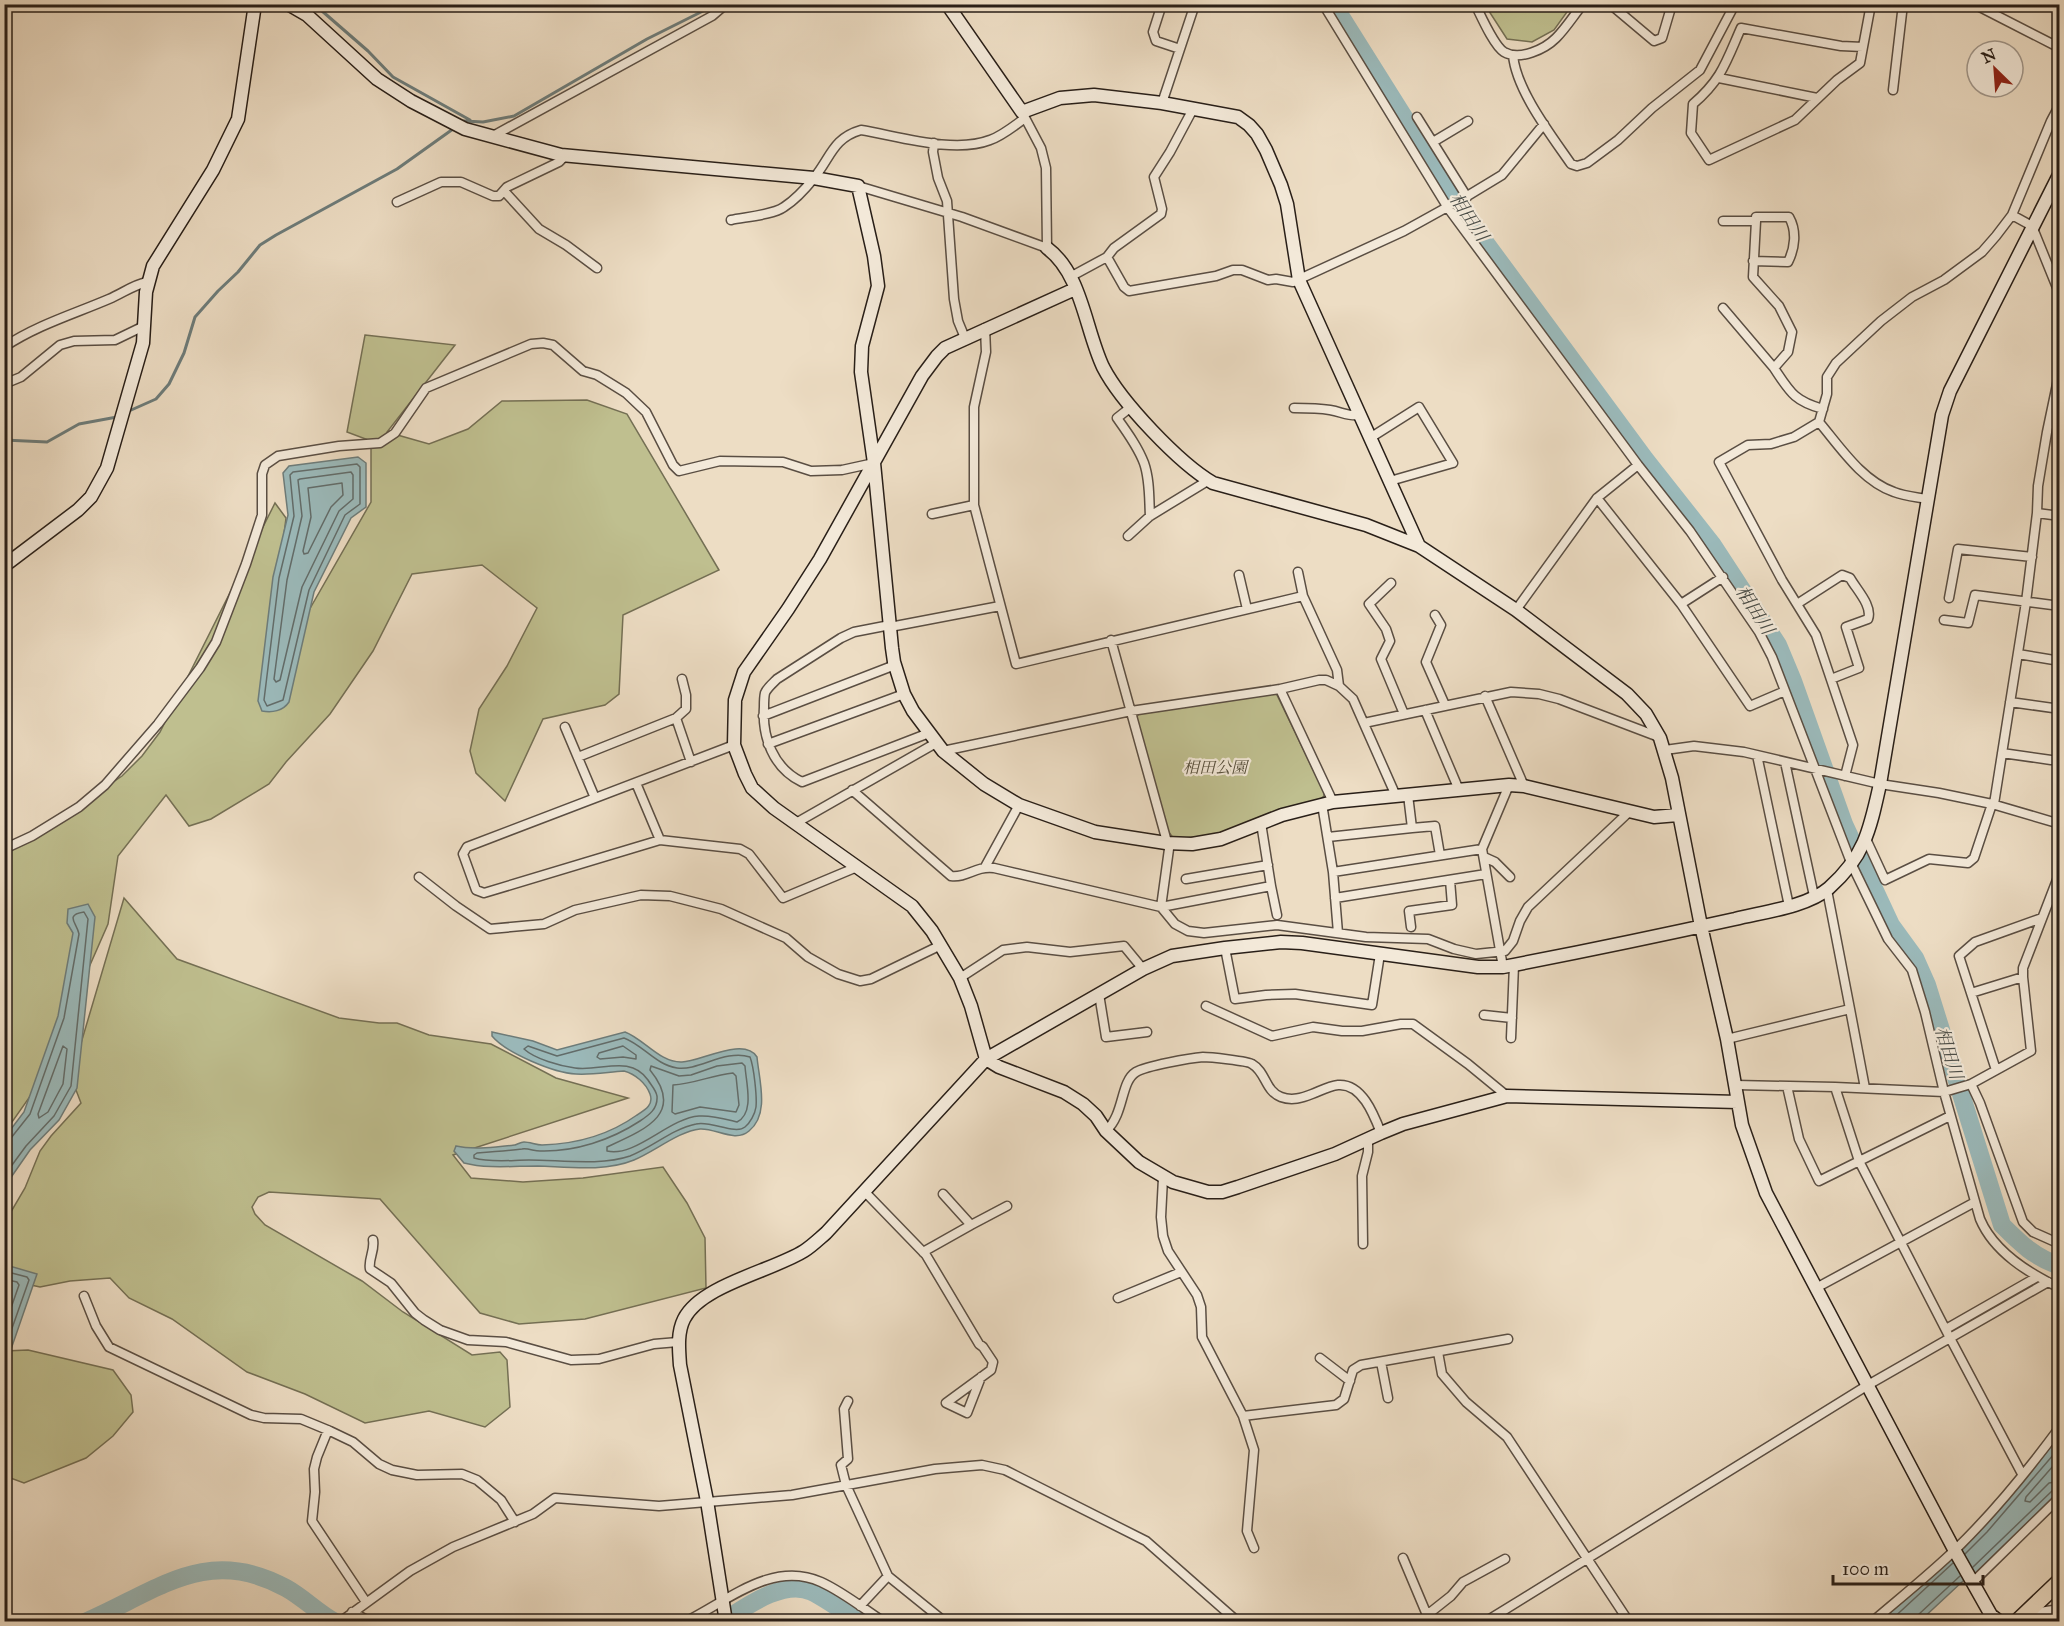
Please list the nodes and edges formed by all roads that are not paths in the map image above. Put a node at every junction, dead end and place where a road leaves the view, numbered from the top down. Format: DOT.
graph roads {
  1 [pos="255,4"];
  2 [pos="288,4"];
  3 [pos="726,4"];
  4 [pos="947,4"];
  5 [pos="1162,4"];
  6 [pos="1195,4"];
  7 [pos="1323,4"];
  8 [pos="1475,4"];
  9 [pos="1583,4"];
  10 [pos="1610,4"];
  11 [pos="1672,4"];
  12 [pos="1735,4"];
  13 [pos="1871,4"];
  14 [pos="1903,4"];
  15 [pos="1974,4"];
  16 [pos="1863,47"];
  17 [pos="2060,48"];
  18 [pos="1180,49"];
  19 [pos="1513,54"];
  20 [pos="1719,78"];
  21 [pos="1893,90"];
  22 [pos="1817,99"];
  23 [pos="1162,103"];
  24 [pos="2060,104"];
  25 [pos="1192,109"];
  26 [pos="1023,115"];
  27 [pos="1417,117"];
  28 [pos="1468,121"];
  29 [pos="1544,124"];
  30 [pos="491,137"];
  31 [pos="1433,142"];
  32 [pos="934,143"];
  33 [pos="566,155"];
  34 [pos="2060,173"];
  35 [pos="814,178"];
  36 [pos="858,186"];
  37 [pos="504,192"];
  38 [pos="1465,198"];
  39 [pos="397,202"];
  40 [pos="1449,207"];
  41 [pos="947,213"];
  42 [pos="2012,215"];
  43 [pos="731,220"];
  44 [pos="1756,221"];
  45 [pos="1723,222"];
  46 [pos="2032,226"];
  47 [pos="1047,248"];
  48 [pos="1107,257"];
  49 [pos="1753,261"];
  50 [pos="597,268"];
  51 [pos="1299,280"];
  52 [pos="147,282"];
  53 [pos="1072,283"];
  54 [pos="2060,295"];
  55 [pos="1723,308"];
  56 [pos="144,326"];
  57 [pos="986,328"];
  58 [pos="965,338"];
  59 [pos="4,347"];
  60 [pos="1774,368"];
  61 [pos="2060,370"];
  62 [pos="4,384"];
  63 [pos="1131,407"];
  64 [pos="1294,408"];
  65 [pos="1823,409"];
  66 [pos="1360,415"];
  67 [pos="1819,422"];
  68 [pos="1370,438"];
  69 [pos="874,463"];
  70 [pos="1638,465"];
  71 [pos="1209,480"];
  72 [pos="1390,481"];
  73 [pos="1597,498"];
  74 [pos="1927,499"];
  75 [pos="974,504"];
  76 [pos="2037,513"];
  77 [pos="932,514"];
  78 [pos="1150,516"];
  79 [pos="2060,516"];
  80 [pos="1128,536"];
  81 [pos="1419,546"];
  82 [pos="2032,557"];
  83 [pos="4,566"];
  84 [pos="1298,572"];
  85 [pos="1239,575"];
  86 [pos="1723,577"];
  87 [pos="1391,583"];
  88 [pos="1303,596"];
  89 [pos="1949,598"];
  90 [pos="2026,602"];
  91 [pos="1681,604"];
  92 [pos="1797,604"];
  93 [pos="1000,606"];
  94 [pos="2060,606"];
  95 [pos="1247,609"];
  96 [pos="1516,610"];
  97 [pos="1435,615"];
  98 [pos="1944,620"];
  99 [pos="890,626"];
  100 [pos="1111,640"];
  101 [pos="2018,654"];
  102 [pos="2060,661"];
  103 [pos="895,665"];
  104 [pos="681,679"];
  105 [pos="1831,679"];
  106 [pos="1339,686"];
  107 [pos="1280,689"];
  108 [pos="1785,691"];
  109 [pos="904,694"];
  110 [pos="1485,696"];
  111 [pos="2010,702"];
  112 [pos="1445,705"];
  113 [pos="1425,710"];
  114 [pos="2060,710"];
  115 [pos="1131,711"];
  116 [pos="1404,714"];
  117 [pos="763,716"];
  118 [pos="676,718"];
  119 [pos="1364,723"];
  120 [pos="565,727"];
  121 [pos="936,743"];
  122 [pos="768,744"];
  123 [pos="1662,744"];
  124 [pos="734,745"];
  125 [pos="2002,753"];
  126 [pos="1757,755"];
  127 [pos="578,757"];
  128 [pos="2050,760"];
  129 [pos="691,762"];
  130 [pos="1785,762"];
  131 [pos="1815,770"];
  132 [pos="1845,776"];
  133 [pos="636,783"];
  134 [pos="1880,784"];
  135 [pos="1509,785"];
  136 [pos="1524,786"];
  137 [pos="852,790"];
  138 [pos="1460,790"];
  139 [pos="1402,795"];
  140 [pos="595,798"];
  141 [pos="1327,803"];
  142 [pos="1993,804"];
  143 [pos="1019,805"];
  144 [pos="1630,811"];
  145 [pos="1678,815"];
  146 [pos="796,823"];
  147 [pos="1261,823"];
  148 [pos="2060,824"];
  149 [pos="1412,828"];
  150 [pos="1328,837"];
  151 [pos="660,840"];
  152 [pos="1865,842"];
  153 [pos="1166,843"];
  154 [pos="4,849"];
  155 [pos="1483,853"];
  156 [pos="1440,855"];
  157 [pos="1853,863"];
  158 [pos="1268,865"];
  159 [pos="857,867"];
  160 [pos="985,867"];
  161 [pos="1333,872"];
  162 [pos="2060,872"];
  163 [pos="1486,874"];
  164 [pos="419,877"];
  165 [pos="1510,877"];
  166 [pos="1186,879"];
  167 [pos="1450,879"];
  168 [pos="2058,881"];
  169 [pos="1271,886"];
  170 [pos="1827,890"];
  171 [pos="1814,896"];
  172 [pos="1335,898"];
  173 [pos="1789,906"];
  174 [pos="1161,907"];
  175 [pos="1276,915"];
  176 [pos="2042,918"];
  177 [pos="1701,926"];
  178 [pos="1411,927"];
  179 [pos="1338,933"];
  180 [pos="941,945"];
  181 [pos="1225,948"];
  182 [pos="1500,953"];
  183 [pos="1380,954"];
  184 [pos="1509,966"];
  185 [pos="1143,969"];
  186 [pos="2023,977"];
  187 [pos="960,978"];
  188 [pos="1971,993"];
  189 [pos="1099,994"];
  190 [pos="1206,1006"];
  191 [pos="1850,1010"];
  192 [pos="1484,1015"];
  193 [pos="1512,1018"];
  194 [pos="1147,1032"];
  195 [pos="1511,1038"];
  196 [pos="1727,1039"];
  197 [pos="986,1059"];
  198 [pos="1996,1070"];
  199 [pos="1971,1084"];
  200 [pos="1736,1085"];
  201 [pos="1787,1086"];
  202 [pos="1835,1087"];
  203 [pos="1865,1088"];
  204 [pos="1944,1092"];
  205 [pos="1508,1096"];
  206 [pos="1738,1102"];
  207 [pos="1950,1116"];
  208 [pos="1106,1131"];
  209 [pos="1381,1133"];
  210 [pos="1368,1139"];
  211 [pos="1859,1161"];
  212 [pos="1163,1178"];
  213 [pos="864,1191"];
  214 [pos="943,1194"];
  215 [pos="1975,1202"];
  216 [pos="1006,1206"];
  217 [pos="971,1225"];
  218 [pos="373,1240"];
  219 [pos="1902,1242"];
  220 [pos="1363,1244"];
  221 [pos="2060,1244"];
  222 [pos="923,1252"];
  223 [pos="1181,1272"];
  224 [pos="2037,1277"];
  225 [pos="2048,1282"];
  226 [pos="1816,1288"];
  227 [pos="2060,1288"];
  228 [pos="84,1296"];
  229 [pos="1118,1299"];
  230 [pos="1946,1329"];
  231 [pos="1950,1338"];
  232 [pos="1508,1339"];
  233 [pos="678,1342"];
  234 [pos="1438,1352"];
  235 [pos="1320,1358"];
  236 [pos="1381,1362"];
  237 [pos="981,1377"];
  238 [pos="1350,1381"];
  239 [pos="1868,1385"];
  240 [pos="1388,1398"];
  241 [pos="848,1401"];
  242 [pos="1243,1416"];
  243 [pos="2060,1427"];
  244 [pos="328,1430"];
  245 [pos="2022,1474"];
  246 [pos="846,1485"];
  247 [pos="2060,1497"];
  248 [pos="707,1501"];
  249 [pos="515,1522"];
  250 [pos="1254,1548"];
  251 [pos="1955,1552"];
  252 [pos="1403,1558"];
  253 [pos="1505,1559"];
  254 [pos="1588,1559"];
  255 [pos="888,1576"];
  256 [pos="2060,1581"];
  257 [pos="1971,1582"];
  258 [pos="366,1602"];
  259 [pos="724,1604"];
  260 [pos="860,1606"];
  261 [pos="2060,1610"];
  262 [pos="352,1612"];
  263 [pos="1428,1618"];
  264 [pos="2024,1619"];
  265 [pos="340,1622"];
  266 [pos="371,1622"];
  267 [pos="685,1622"];
  268 [pos="726,1622"];
  269 [pos="884,1622"];
  270 [pos="945,1622"];
  271 [pos="1238,1622"];
  272 [pos="1485,1622"];
  273 [pos="1629,1622"];
  274 [pos="1872,1622"];
  275 [pos="2000,1622"];
  1 -- 52 [label="street"];
  2 -- 30 [label="street"];
  3 -- 30 [label="street"];
  4 -- 26 [label="street"];
  5 -- 18 [label="street"];
  6 -- 18 [label="street"];
  7 -- 40 [label="street"];
  8 -- 19 [label="street"];
  9 -- 19 [label="street"];
  10 -- 11 [label="street"];
  12 -- 29 [label="street"];
  13 -- 16 [label="street"];
  14 -- 21 [label="street"];
  15 -- 17 [label="street"];
  16 -- 20 [label="street"];
  16 -- 22 [label="street"];
  18 -- 23 [label="street"];
  19 -- 29 [label="street"];
  20 -- 22 [label="street"];
  20 -- 22 [label="street"];
  23 -- 25 [label="street"];
  23 -- 26 [label="street"];
  24 -- 42 [label="street"];
  25 -- 48 [label="street"];
  25 -- 51 [label="street"];
  26 -- 32 [label="street"];
  26 -- 47 [label="street"];
  27 -- 31 [label="street"];
  28 -- 31 [label="street"];
  29 -- 38 [label="street"];
  30 -- 33 [label="street"];
  31 -- 38 [label="street"];
  32 -- 35 [label="street"];
  32 -- 41 [label="street"];
  33 -- 35 [label="street"];
  33 -- 37 [label="street"];
  34 -- 46 [label="street"];
  35 -- 36 [label="street"];
  35 -- 43 [label="street"];
  36 -- 41 [label="street"];
  36 -- 69 [label="street"];
  37 -- 39 [label="street"];
  37 -- 50 [label="street"];
  38 -- 40 [label="street"];
  40 -- 51 [label="street"];
  40 -- 70 [label="street"];
  41 -- 47 [label="street"];
  41 -- 58 [label="street"];
  42 -- 46 [label="street"];
  42 -- 65 [label="street"];
  44 -- 45 [label="street"];
  44 -- 49 [label="street"];
  44 -- 49 [label="street"];
  46 -- 54 [label="street"];
  46 -- 74 [label="street"];
  47 -- 53 [label="street"];
  48 -- 51 [label="street"];
  48 -- 53 [label="street"];
  49 -- 60 [label="street"];
  51 -- 66 [label="street"];
  52 -- 56 [label="street"];
  52 -- 59 [label="street"];
  53 -- 57 [label="street"];
  53 -- 63 [label="street"];
  55 -- 60 [label="street"];
  56 -- 62 [label="street"];
  56 -- 83 [label="street"];
  57 -- 58 [label="street"];
  57 -- 75 [label="street"];
  58 -- 69 [label="street"];
  60 -- 65 [label="street"];
  61 -- 76 [label="street"];
  63 -- 71 [label="street"];
  63 -- 78 [label="street"];
  64 -- 66 [label="street"];
  65 -- 67 [label="street"];
  66 -- 68 [label="street"];
  67 -- 74 [label="street"];
  67 -- 92 [label="street"];
  68 -- 72 [label="street"];
  68 -- 72 [label="street"];
  69 -- 99 [label="street"];
  69 -- 124 [label="street"];
  69 -- 154 [label="street"];
  70 -- 73 [label="street"];
  70 -- 86 [label="street"];
  71 -- 78 [label="street"];
  71 -- 81 [label="street"];
  72 -- 81 [label="street"];
  73 -- 91 [label="street"];
  73 -- 96 [label="street"];
  74 -- 134 [label="street"];
  75 -- 77 [label="street"];
  75 -- 93 [label="street"];
  76 -- 79 [label="street"];
  76 -- 82 [label="street"];
  78 -- 80 [label="street"];
  81 -- 96 [label="street"];
  82 -- 89 [label="street"];
  82 -- 90 [label="street"];
  84 -- 88 [label="street"];
  85 -- 95 [label="street"];
  86 -- 91 [label="street"];
  86 -- 108 [label="street"];
  87 -- 116 [label="street"];
  88 -- 95 [label="street"];
  88 -- 106 [label="street"];
  90 -- 94 [label="street"];
  90 -- 98 [label="street"];
  90 -- 101 [label="street"];
  91 -- 108 [label="street"];
  92 -- 105 [label="street"];
  92 -- 105 [label="street"];
  93 -- 99 [label="street"];
  93 -- 100 [label="street"];
  95 -- 100 [label="street"];
  96 -- 123 [label="street"];
  97 -- 112 [label="street"];
  99 -- 103 [label="street"];
  99 -- 117 [label="street"];
  100 -- 115 [label="street"];
  101 -- 102 [label="street"];
  101 -- 111 [label="street"];
  103 -- 109 [label="street"];
  103 -- 117 [label="street"];
  104 -- 118 [label="street"];
  105 -- 132 [label="street"];
  106 -- 107 [label="street"];
  106 -- 119 [label="street"];
  107 -- 115 [label="street"];
  107 -- 141 [label="street"];
  108 -- 131 [label="street"];
  109 -- 121 [label="street"];
  109 -- 122 [label="street"];
  110 -- 112 [label="street"];
  110 -- 123 [label="street"];
  110 -- 136 [label="street"];
  111 -- 114 [label="street"];
  111 -- 125 [label="street"];
  112 -- 113 [label="street"];
  113 -- 116 [label="street"];
  113 -- 138 [label="street"];
  115 -- 121 [label="street"];
  115 -- 153 [label="street"];
  116 -- 119 [label="street"];
  117 -- 122 [label="street"];
  118 -- 127 [label="street"];
  118 -- 129 [label="street"];
  119 -- 139 [label="street"];
  120 -- 127 [label="street"];
  121 -- 122 [label="street"];
  121 -- 137 [label="street"];
  121 -- 143 [label="street"];
  123 -- 126 [label="street"];
  123 -- 145 [label="street"];
  124 -- 129 [label="street"];
  124 -- 146 [label="street"];
  125 -- 128 [label="street"];
  125 -- 142 [label="street"];
  126 -- 130 [label="street"];
  126 -- 173 [label="street"];
  127 -- 140 [label="street"];
  129 -- 133 [label="street"];
  130 -- 131 [label="street"];
  130 -- 171 [label="street"];
  131 -- 132 [label="street"];
  131 -- 157 [label="street"];
  132 -- 134 [label="street"];
  133 -- 140 [label="street"];
  133 -- 151 [label="street"];
  134 -- 142 [label="street"];
  134 -- 152 [label="street"];
  135 -- 136 [label="street"];
  135 -- 138 [label="street"];
  135 -- 155 [label="street"];
  136 -- 144 [label="street"];
  137 -- 146 [label="street"];
  137 -- 160 [label="street"];
  138 -- 139 [label="street"];
  139 -- 141 [label="street"];
  139 -- 149 [label="street"];
  140 -- 151 [label="street"];
  141 -- 147 [label="street"];
  141 -- 150 [label="street"];
  142 -- 148 [label="street"];
  142 -- 152 [label="street"];
  143 -- 153 [label="street"];
  143 -- 160 [label="street"];
  144 -- 145 [label="street"];
  144 -- 182 [label="street"];
  145 -- 177 [label="street"];
  146 -- 159 [label="street"];
  147 -- 153 [label="street"];
  147 -- 158 [label="street"];
  149 -- 150 [label="street"];
  149 -- 156 [label="street"];
  150 -- 161 [label="street"];
  151 -- 159 [label="street"];
  152 -- 157 [label="street"];
  153 -- 174 [label="street"];
  155 -- 156 [label="street"];
  155 -- 163 [label="street"];
  155 -- 165 [label="street"];
  156 -- 161 [label="street"];
  157 -- 170 [label="street"];
  157 -- 204 [label="street"];
  158 -- 166 [label="street"];
  158 -- 169 [label="street"];
  159 -- 180 [label="street"];
  160 -- 174 [label="street"];
  161 -- 172 [label="street"];
  162 -- 168 [label="street"];
  163 -- 167 [label="street"];
  163 -- 182 [label="street"];
  164 -- 180 [label="street"];
  167 -- 172 [label="street"];
  167 -- 178 [label="street"];
  168 -- 176 [label="street"];
  169 -- 174 [label="street"];
  169 -- 175 [label="street"];
  170 -- 171 [label="street"];
  170 -- 191 [label="street"];
  171 -- 173 [label="street"];
  172 -- 179 [label="street"];
  173 -- 177 [label="street"];
  174 -- 179 [label="street"];
  176 -- 186 [label="street"];
  176 -- 188 [label="street"];
  177 -- 184 [label="street"];
  177 -- 196 [label="street"];
  179 -- 182 [label="street"];
  180 -- 187 [label="street"];
  181 -- 183 [label="street"];
  181 -- 183 [label="street"];
  181 -- 185 [label="street"];
  182 -- 184 [label="street"];
  183 -- 184 [label="street"];
  184 -- 193 [label="street"];
  185 -- 187 [label="street"];
  185 -- 189 [label="street"];
  186 -- 188 [label="street"];
  186 -- 198 [label="street"];
  187 -- 197 [label="street"];
  188 -- 198 [label="street"];
  189 -- 194 [label="street"];
  189 -- 197 [label="street"];
  190 -- 205 [label="street"];
  191 -- 196 [label="street"];
  191 -- 203 [label="street"];
  192 -- 193 [label="street"];
  193 -- 195 [label="street"];
  196 -- 200 [label="street"];
  197 -- 208 [label="street"];
  197 -- 213 [label="street"];
  198 -- 199 [label="street"];
  199 -- 204 [label="street"];
  199 -- 221 [label="street"];
  200 -- 201 [label="street"];
  200 -- 206 [label="street"];
  201 -- 202 [label="street"];
  201 -- 211 [label="street"];
  202 -- 203 [label="street"];
  202 -- 211 [label="street"];
  203 -- 204 [label="street"];
  204 -- 207 [label="street"];
  205 -- 206 [label="street"];
  205 -- 209 [label="street"];
  206 -- 226 [label="street"];
  207 -- 211 [label="street"];
  207 -- 215 [label="street"];
  208 -- 209 [label="street"];
  208 -- 212 [label="street"];
  209 -- 210 [label="street"];
  210 -- 212 [label="street"];
  210 -- 220 [label="street"];
  211 -- 219 [label="street"];
  212 -- 223 [label="street"];
  213 -- 222 [label="street"];
  213 -- 233 [label="street"];
  214 -- 217 [label="street"];
  215 -- 219 [label="street"];
  215 -- 224 [label="street"];
  216 -- 217 [label="street"];
  217 -- 222 [label="street"];
  218 -- 233 [label="street"];
  219 -- 226 [label="street"];
  219 -- 230 [label="street"];
  222 -- 237 [label="street"];
  223 -- 229 [label="street"];
  223 -- 242 [label="street"];
  224 -- 225 [label="street"];
  224 -- 230 [label="street"];
  225 -- 227 [label="street"];
  225 -- 231 [label="street"];
  226 -- 239 [label="street"];
  228 -- 244 [label="street"];
  230 -- 231 [label="street"];
  231 -- 239 [label="street"];
  231 -- 245 [label="street"];
  232 -- 234 [label="street"];
  233 -- 248 [label="street"];
  234 -- 236 [label="street"];
  234 -- 254 [label="street"];
  235 -- 238 [label="street"];
  236 -- 238 [label="street"];
  236 -- 240 [label="street"];
  237 -- 237 [label="street"];
  238 -- 242 [label="street"];
  239 -- 251 [label="street"];
  239 -- 254 [label="street"];
  241 -- 246 [label="street"];
  242 -- 250 [label="street"];
  243 -- 245 [label="street"];
  244 -- 249 [label="street"];
  244 -- 258 [label="street"];
  245 -- 251 [label="street"];
  246 -- 248 [label="street"];
  246 -- 255 [label="street"];
  246 -- 271 [label="street"];
  247 -- 257 [label="street"];
  248 -- 249 [label="street"];
  248 -- 259 [label="street"];
  249 -- 258 [label="street"];
  251 -- 257 [label="street"];
  251 -- 274 [label="street"];
  252 -- 263 [label="street"];
  253 -- 263 [label="street"];
  254 -- 272 [label="street"];
  254 -- 273 [label="street"];
  255 -- 260 [label="street"];
  255 -- 270 [label="street"];
  256 -- 264 [label="highway"];
  257 -- 275 [label="street"];
  258 -- 262 [label="street"];
  259 -- 260 [label="street"];
  259 -- 267 [label="street"];
  259 -- 268 [label="street"];
  260 -- 269 [label="street"];
  261 -- 264 [label="street"];
  262 -- 265 [label="street"];
  262 -- 266 [label="street"];
}
